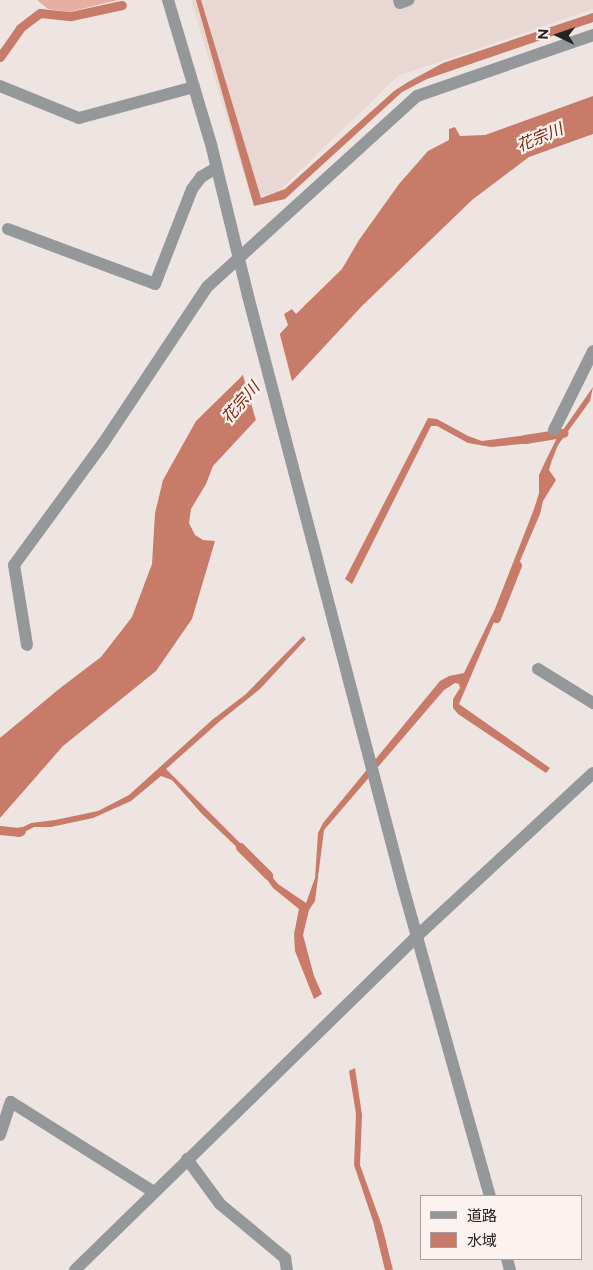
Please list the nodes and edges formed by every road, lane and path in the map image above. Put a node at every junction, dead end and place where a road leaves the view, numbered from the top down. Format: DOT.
graph roads {
  1 [pos="168,0"];
  2 [pos="399,0"];
  3 [pos="408,0"];
  4 [pos="593,36"];
  5 [pos="0,86"];
  6 [pos="194,87"];
  7 [pos="216,168"];
  8 [pos="8,229"];
  9 [pos="238,257"];
  10 [pos="593,351"];
  11 [pos="554,430"];
  12 [pos="28,645"];
  13 [pos="538,669"];
  14 [pos="593,703"];
  15 [pos="593,773"];
  16 [pos="417,936"];
  17 [pos="0,1135"];
  18 [pos="187,1159"];
  19 [pos="154,1192"];
  20 [pos="490,1195"];
  21 [pos="75,1270"];
  22 [pos="287,1270"];
  1 -- 6 [label="street"];
  2 -- 3 [label="street"];
  4 -- 9 [label="street"];
  5 -- 6 [label="street"];
  6 -- 7 [label="street"];
  7 -- 8 [label="street"];
  7 -- 9 [label="street"];
  9 -- 12 [label="street"];
  9 -- 16 [label="street"];
  10 -- 11 [label="street"];
  13 -- 14 [label="street"];
  15 -- 16 [label="street"];
  16 -- 18 [label="street"];
  16 -- 20 [label="street"];
  17 -- 19 [label="street"];
  18 -- 19 [label="street"];
  18 -- 22 [label="street"];
  19 -- 21 [label="street"];
}
